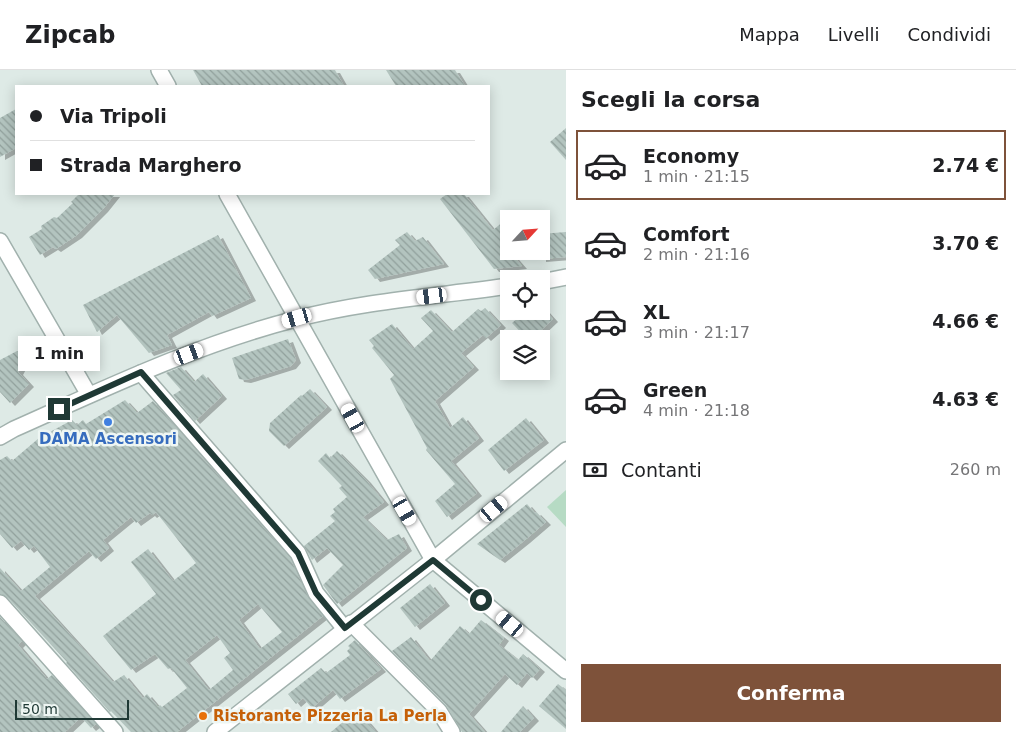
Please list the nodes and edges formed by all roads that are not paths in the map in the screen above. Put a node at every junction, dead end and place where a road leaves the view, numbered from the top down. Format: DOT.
graph roads {
  1 [pos="159,70"];
  2 [pos="167,85"];
  3 [pos="228,195"];
  4 [pos="0,241"];
  5 [pos="566,278"];
  6 [pos="550,281"];
  7 [pos="500,287"];
  8 [pos="297,318"];
  9 [pos="141,372"];
  10 [pos="89,395"];
  11 [pos="0,437"];
  12 [pos="566,450"];
  13 [pos="433,560"];
  14 [pos="0,603"];
  15 [pos="348,626"];
  16 [pos="566,671"];
  17 [pos="115,732"];
  18 [pos="215,732"];
  19 [pos="452,732"];
  1 -- 2 [label="street"];
  3 -- 8 [label="street"];
  4 -- 10 [label="street"];
  5 -- 6 [label="street"];
  7 -- 8 [label="street"];
  8 -- 9 [label="street"];
  8 -- 13 [label="street"];
  9 -- 10 [label="street"];
  9 -- 15 [label="street"];
  10 -- 11 [label="street"];
  12 -- 13 [label="street"];
  13 -- 15 [label="street"];
  13 -- 16 [label="street"];
  14 -- 17 [label="street"];
  15 -- 18 [label="street"];
  15 -- 19 [label="street"];
}
